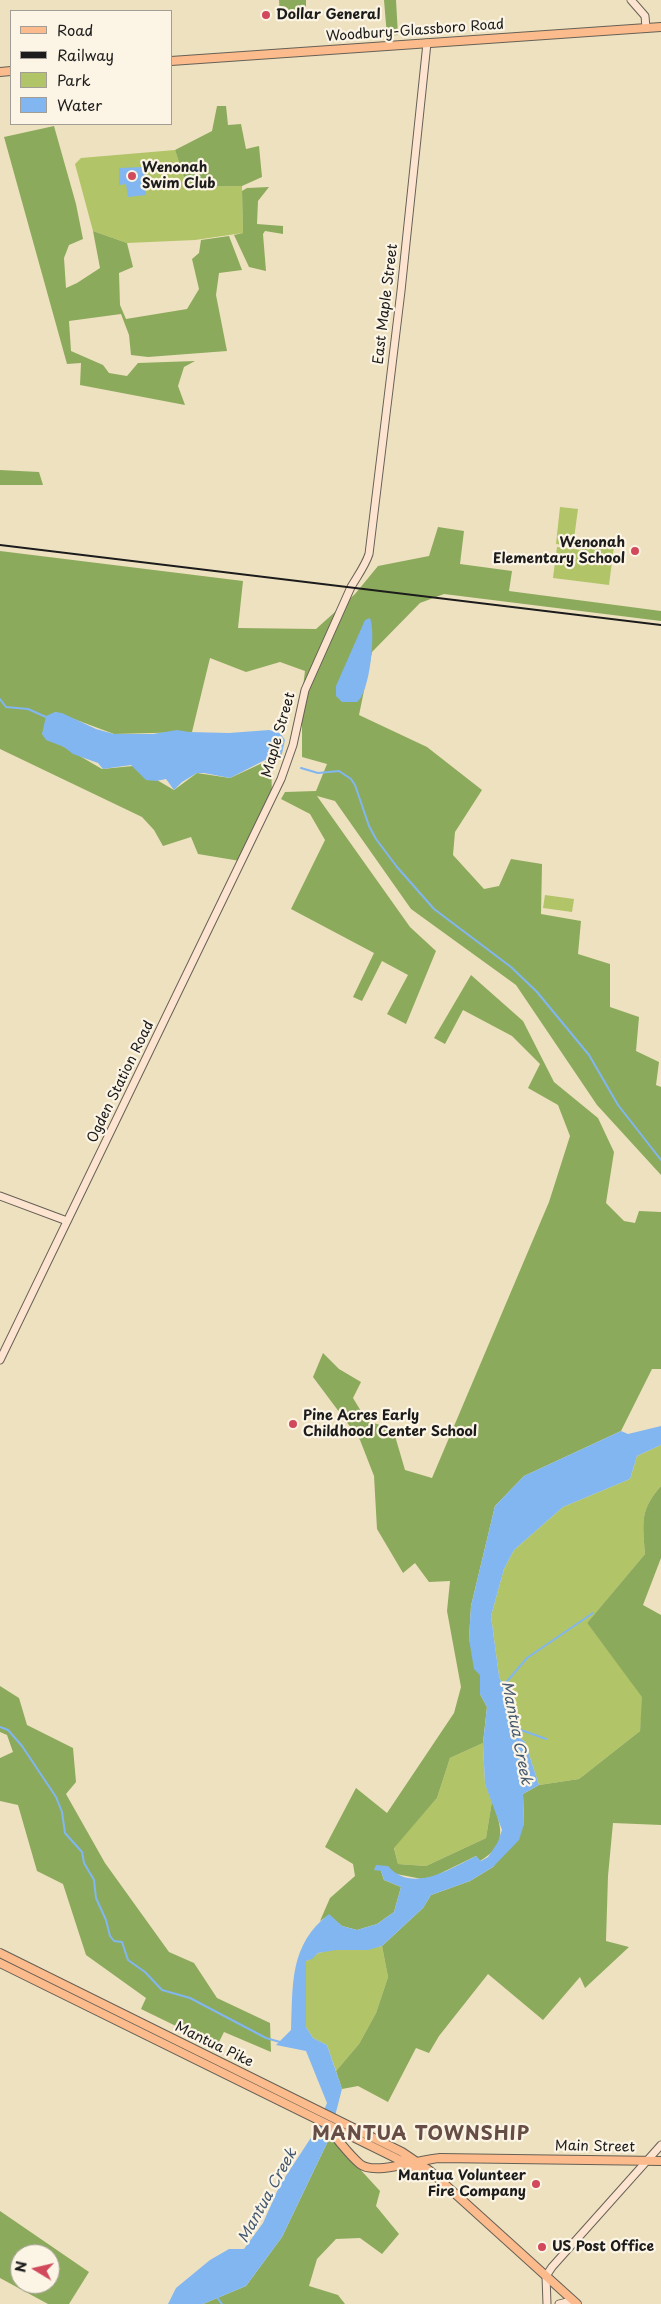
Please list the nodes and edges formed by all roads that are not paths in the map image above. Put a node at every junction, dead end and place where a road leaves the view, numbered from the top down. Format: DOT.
graph roads {
  1 [pos="631,0"];
  2 [pos="661,26"];
  3 [pos="646,28"];
  4 [pos="427,43"];
  5 [pos="172,61"];
  6 [pos="365,566"];
  7 [pos="264,815"];
  8 [pos="0,1196"];
  9 [pos="67,1220"];
  10 [pos="0,1360"];
  11 [pos="0,1953"];
  12 [pos="0,1963"];
  13 [pos="336,2133"];
  14 [pos="388,2145"];
  15 [pos="661,2145"];
  16 [pos="386,2154"];
  17 [pos="647,2161"];
  18 [pos="661,2161"];
  19 [pos="412,2162"];
  20 [pos="375,2169"];
  21 [pos="546,2276"];
  22 [pos="547,2304"];
  23 [pos="559,2304"];
  24 [pos="572,2304"];
  25 [pos="577,2304"];
  1 -- 3 [label="street"];
  2 -- 3 [label="main road, Woodbury-Glassboro Road"];
  3 -- 4 [label="main road, Woodbury-Glassboro Road"];
  4 -- 5 [label="main road, Woodbury-Glassboro Road"];
  4 -- 6 [label="street, East Maple Street"];
  6 -- 7 [label="street, Maple Street"];
  7 -- 9 [label="street, Ogden Station Road"];
  8 -- 9 [label="street"];
  9 -- 10 [label="street, Ogden Station Road"];
  11 -- 14 [label="main road, Mantua Pike"];
  12 -- 13 [label="main road, Mantua Pike"];
  13 -- 16 [label="main road"];
  13 -- 20 [label="main road"];
  14 -- 16 [label="main road"];
  14 -- 19 [label="main road, Mantua Pike"];
  15 -- 17 [label="street"];
  16 -- 19 [label="main road"];
  16 -- 20 [label="main road"];
  17 -- 18 [label="main road, Main Street"];
  17 -- 19 [label="main road, Main Street"];
  17 -- 21 [label="street"];
  19 -- 20 [label="main road, Main Street"];
  19 -- 21 [label="main road"];
  21 -- 22 [label="street"];
  21 -- 25 [label="main road"];
  23 -- 24 [label="street"];
}
